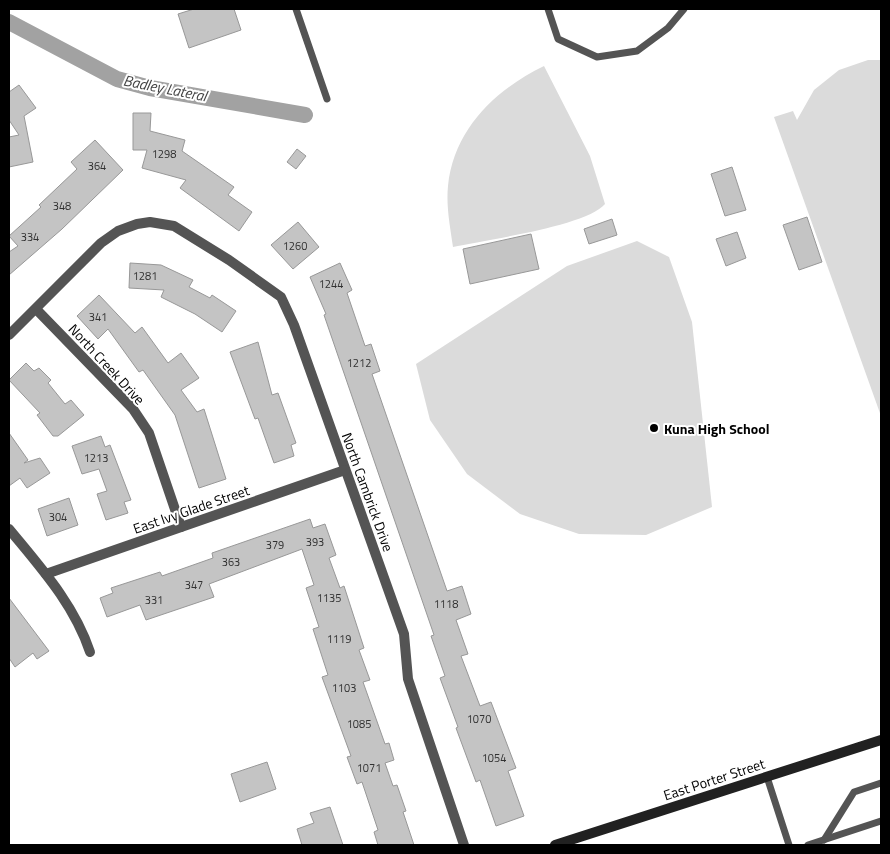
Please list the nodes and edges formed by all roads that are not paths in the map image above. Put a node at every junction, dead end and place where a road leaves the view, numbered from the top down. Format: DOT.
graph roads {
  1 [pos="296,9"];
  2 [pos="548,9"];
  3 [pos="684,9"];
  4 [pos="327,99"];
  5 [pos="36,309"];
  6 [pos="9,335"];
  7 [pos="345,470"];
  8 [pos="181,527"];
  9 [pos="9,529"];
  10 [pos="46,574"];
  11 [pos="90,652"];
  12 [pos="881,740"];
  13 [pos="767,776"];
  14 [pos="881,783"];
  15 [pos="881,821"];
  16 [pos="824,840"];
  17 [pos="464,845"];
  18 [pos="555,845"];
  19 [pos="789,845"];
  20 [pos="808,845"];
  1 -- 4 [label="lane"];
  2 -- 3 [label="lane"];
  5 -- 6 [label="street"];
  5 -- 7 [label="street, North Cambrick Drive"];
  5 -- 8 [label="street, North Creek Drive"];
  7 -- 8 [label="street, East Ivy Glade Street"];
  7 -- 17 [label="street, North Cambrick Drive"];
  8 -- 10 [label="street, East Ivy Glade Street"];
  9 -- 10 [label="street"];
  10 -- 11 [label="street"];
  12 -- 13 [label="street, East Porter Street"];
  13 -- 18 [label="street, East Porter Street"];
  13 -- 19 [label="lane"];
  14 -- 16 [label="lane"];
  15 -- 16 [label="lane"];
  16 -- 20 [label="lane"];
}
